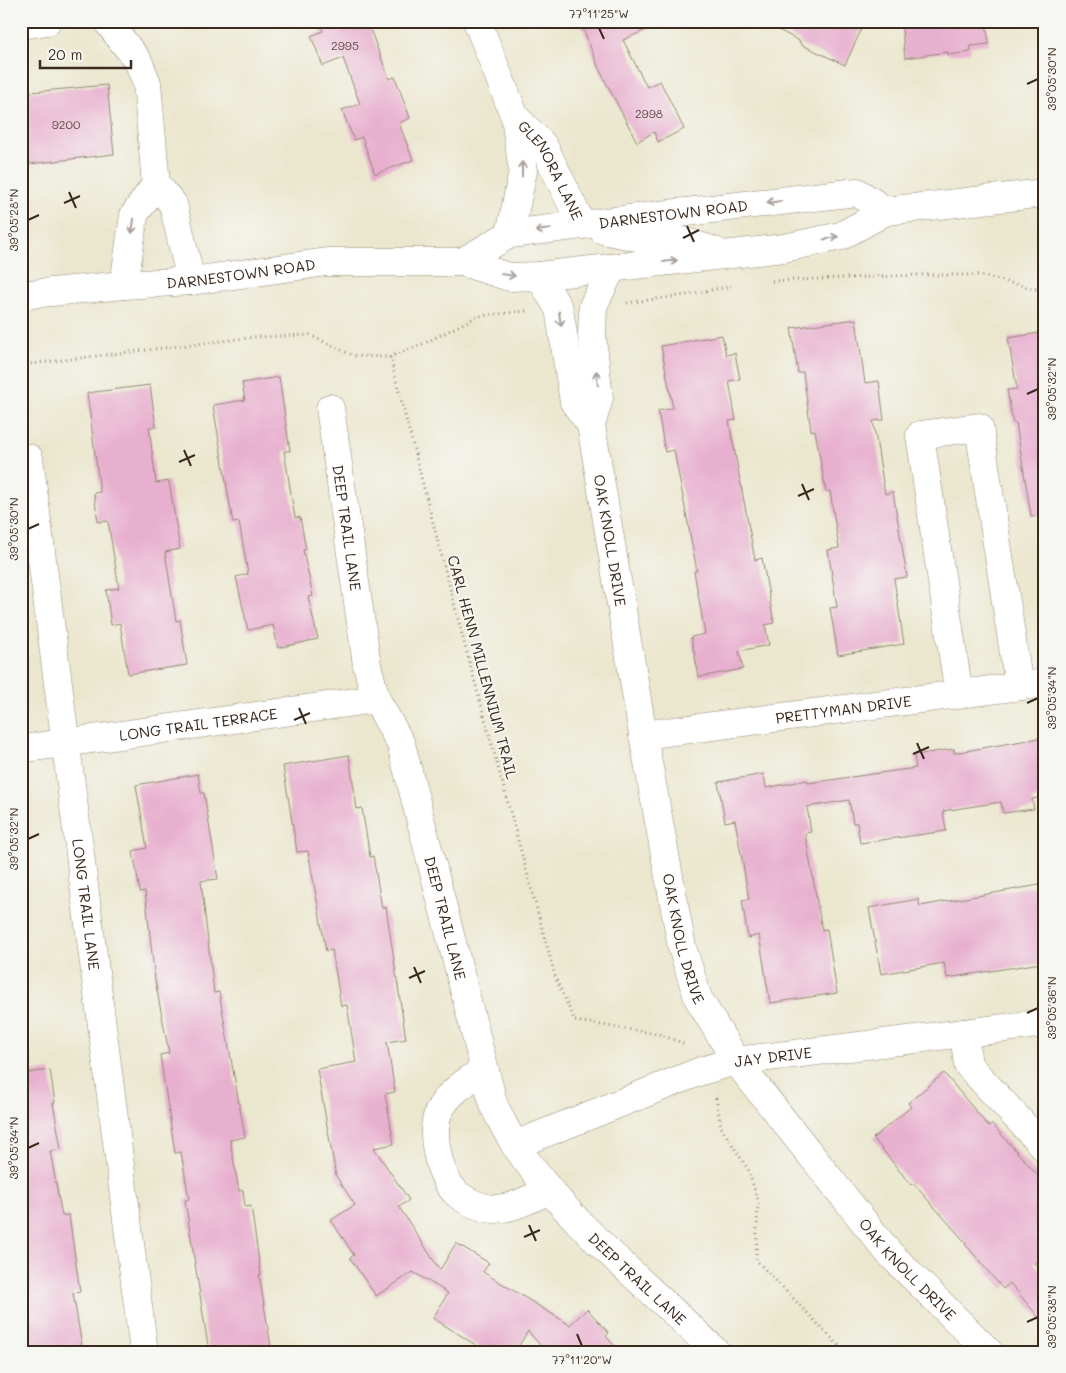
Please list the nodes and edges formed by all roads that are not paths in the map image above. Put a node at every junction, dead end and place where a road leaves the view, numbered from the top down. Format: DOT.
graph roads {
  1 [pos="47,21"];
  2 [pos="107,21"];
  3 [pos="477,21"];
  4 [pos="21,25"];
  5 [pos="515,117"];
  6 [pos="156,184"];
  7 [pos="1045,193"];
  8 [pos="886,211"];
  9 [pos="582,225"];
  10 [pos="510,234"];
  11 [pos="724,254"];
  12 [pos="462,262"];
  13 [pos="612,268"];
  14 [pos="539,276"];
  15 [pos="192,281"];
  16 [pos="124,285"];
  17 [pos="21,295"];
  18 [pos="330,408"];
  19 [pos="591,425"];
  20 [pos="29,458"];
  21 [pos="1032,685"];
  22 [pos="959,695"];
  23 [pos="376,699"];
  24 [pos="643,735"];
  25 [pos="65,743"];
  26 [pos="21,749"];
  27 [pos="1045,1023"];
  28 [pos="964,1033"];
  29 [pos="736,1061"];
  30 [pos="484,1070"];
  31 [pos="515,1145"];
  32 [pos="1045,1148"];
  33 [pos="549,1190"];
  34 [pos="144,1352"];
  35 [pos="716,1352"];
  36 [pos="989,1352"];
  1 -- 4 [label="street"];
  2 -- 6 [label="street"];
  3 -- 5 [label="street, GLENORA LANE"];
  5 -- 9 [label="street, GLENORA LANE"];
  10 -- 5 [label="street, GLENORA LANE, one-way"];
  6 -- 15 [label="street"];
  6 -- 16 [label="street, one-way"];
  7 -- 8 [label="street, DARNESTOWN ROAD"];
  8 -- 9 [label="street, DARNESTOWN ROAD, one-way"];
  11 -- 8 [label="street, DARNESTOWN ROAD, one-way"];
  9 -- 10 [label="street, DARNESTOWN ROAD, one-way"];
  9 -- 11 [label="street"];
  10 -- 12 [label="street, DARNESTOWN ROAD"];
  13 -- 11 [label="street, DARNESTOWN ROAD, one-way"];
  12 -- 14 [label="street, DARNESTOWN ROAD, one-way"];
  12 -- 15 [label="street, DARNESTOWN ROAD"];
  13 -- 14 [label="street, DARNESTOWN ROAD"];
  19 -- 13 [label="street, OAK KNOLL DRIVE, one-way"];
  14 -- 19 [label="street, OAK KNOLL DRIVE, one-way"];
  15 -- 16 [label="street, DARNESTOWN ROAD"];
  16 -- 17 [label="street, DARNESTOWN ROAD"];
  18 -- 23 [label="street, DEEP TRAIL LANE"];
  19 -- 24 [label="street, OAK KNOLL DRIVE"];
  20 -- 25 [label="street, LONG TRAIL LANE"];
  21 -- 22 [label="street, PRETTYMAN DRIVE"];
  21 -- 22 [label="street"];
  22 -- 24 [label="street, PRETTYMAN DRIVE"];
  23 -- 25 [label="street, LONG TRAIL TERRACE"];
  23 -- 30 [label="street, DEEP TRAIL LANE"];
  24 -- 29 [label="street, OAK KNOLL DRIVE"];
  25 -- 26 [label="street, LONG TRAIL TERRACE"];
  25 -- 34 [label="street, LONG TRAIL LANE"];
  27 -- 28 [label="street, JAY DRIVE"];
  28 -- 29 [label="street, JAY DRIVE"];
  28 -- 32 [label="street"];
  29 -- 31 [label="street, JAY DRIVE"];
  29 -- 36 [label="street, OAK KNOLL DRIVE"];
  30 -- 31 [label="street, DEEP TRAIL LANE"];
  30 -- 33 [label="street"];
  31 -- 33 [label="street, DEEP TRAIL LANE"];
  33 -- 35 [label="street, DEEP TRAIL LANE"];
}
